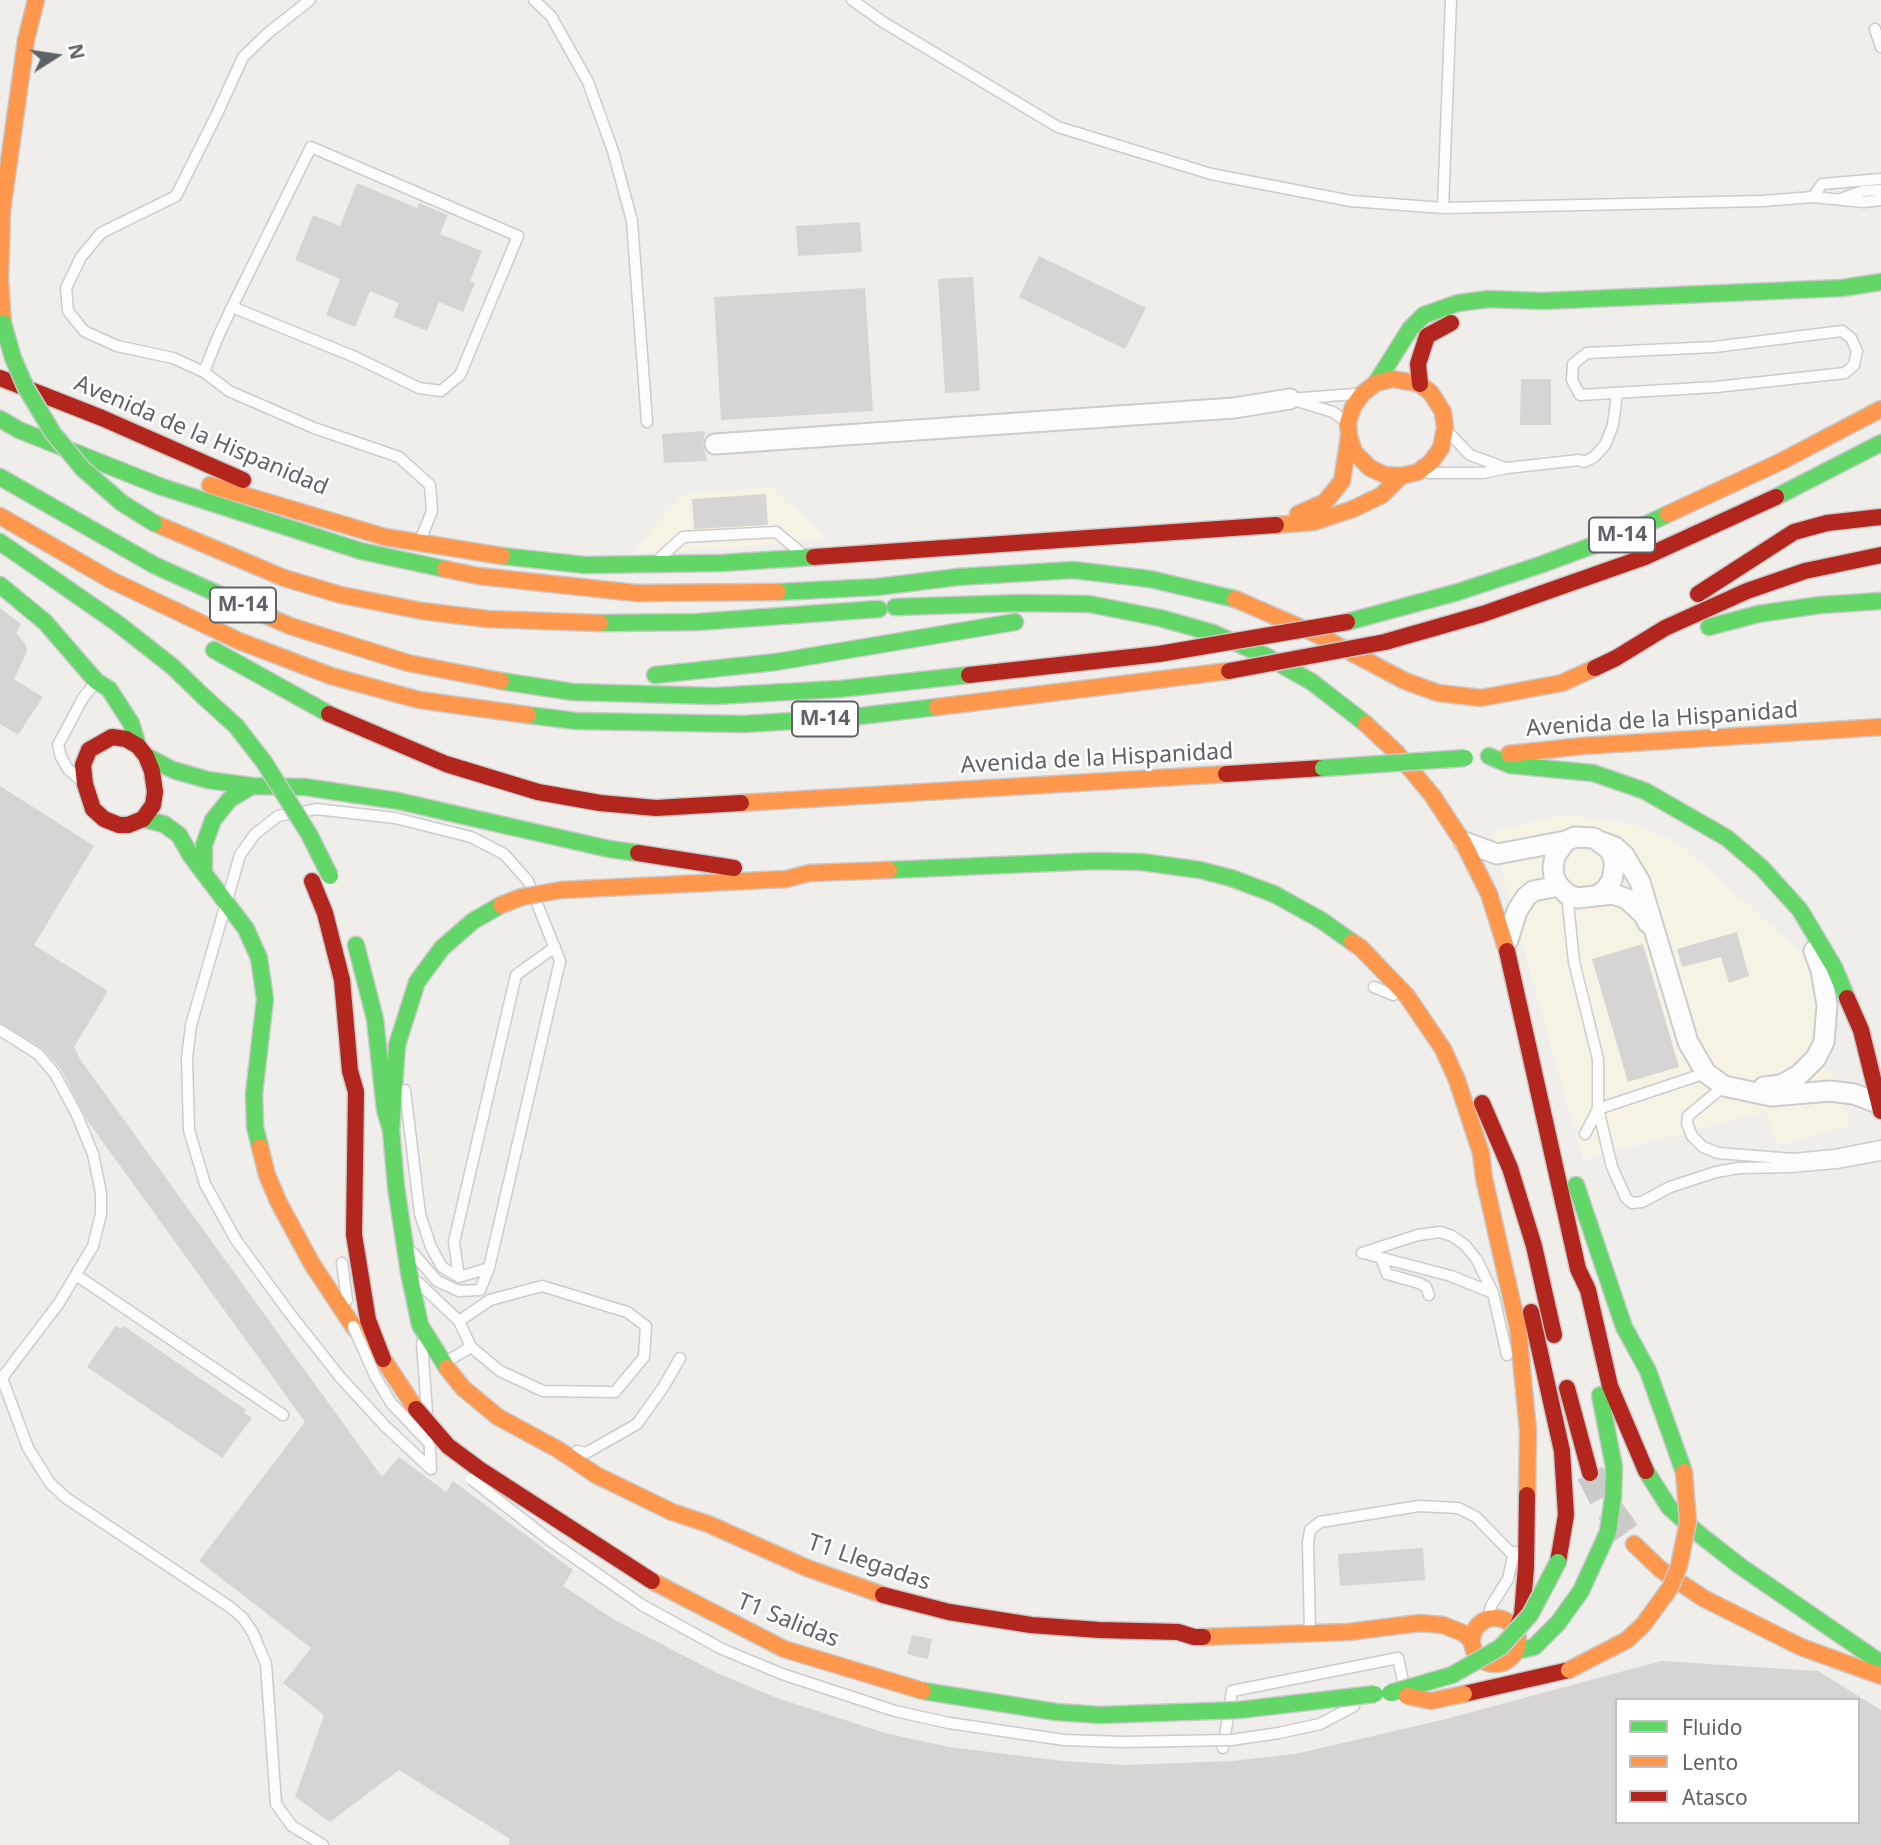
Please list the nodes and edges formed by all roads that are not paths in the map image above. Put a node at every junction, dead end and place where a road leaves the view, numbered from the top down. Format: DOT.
graph roads {
  1 [pos="36,0"];
  2 [pos="310,0"];
  3 [pos="534,0"];
  4 [pos="852,0"];
  5 [pos="1451,0"];
  6 [pos="1875,29"];
  7 [pos="1881,47"];
  8 [pos="1881,179"];
  9 [pos="1881,190"];
  10 [pos="1812,197"];
  11 [pos="1839,199"];
  12 [pos="1881,201"];
  13 [pos="1443,208"];
  14 [pos="1881,282"];
  15 [pos="1542,301"];
  16 [pos="232,307"];
  17 [pos="204,372"];
  18 [pos="0,378"];
  19 [pos="1420,384"];
  20 [pos="1370,388"];
  21 [pos="1617,393"];
  22 [pos="1290,399"];
  23 [pos="1881,409"];
  24 [pos="23,413"];
  25 [pos="0,419"];
  26 [pos="647,422"];
  27 [pos="1445,428"];
  28 [pos="1349,429"];
  29 [pos="1881,443"];
  30 [pos="715,444"];
  31 [pos="1507,468"];
  32 [pos="169,472"];
  33 [pos="1409,474"];
  34 [pos="0,477"];
  35 [pos="194,480"];
  36 [pos="0,516"];
  37 [pos="1881,517"];
  38 [pos="1273,526"];
  39 [pos="385,537"];
  40 [pos="0,542"];
  41 [pos="419,543"];
  42 [pos="1881,555"];
  43 [pos="807,558"];
  44 [pos="653,564"];
  45 [pos="1150,579"];
  46 [pos="111,580"];
  47 [pos="0,585"];
  48 [pos="1881,601"];
  49 [pos="895,607"];
  50 [pos="1160,618"];
  51 [pos="172,627"];
  52 [pos="196,640"];
  53 [pos="1616,658"];
  54 [pos="585,676"];
  55 [pos="636,676"];
  56 [pos="96,681"];
  57 [pos="505,682"];
  58 [pos="1529,688"];
  59 [pos="203,696"];
  60 [pos="1881,727"];
  61 [pos="102,741"];
  62 [pos="142,751"];
  63 [pos="1489,756"];
  64 [pos="85,784"];
  65 [pos="252,786"];
  66 [pos="143,819"];
  67 [pos="1566,841"];
  68 [pos="1463,842"];
  69 [pos="1602,842"];
  70 [pos="298,848"];
  71 [pos="204,871"];
  72 [pos="810,873"];
  73 [pos="310,876"];
  74 [pos="332,882"];
  75 [pos="1563,890"];
  76 [pos="1598,895"];
  77 [pos="226,901"];
  78 [pos="1800,910"];
  79 [pos="349,924"];
  80 [pos="1658,939"];
  81 [pos="555,947"];
  82 [pos="1507,951"];
  83 [pos="1374,987"];
  84 [pos="1407,996"];
  85 [pos="0,1030"];
  86 [pos="397,1045"];
  87 [pos="351,1071"];
  88 [pos="1706,1073"];
  89 [pos="1457,1080"];
  90 [pos="1724,1086"];
  91 [pos="1746,1089"];
  92 [pos="345,1093"];
  93 [pos="1880,1107"];
  94 [pos="1598,1109"];
  95 [pos="1544,1112"];
  96 [pos="391,1130"];
  97 [pos="1585,1134"];
  98 [pos="1881,1146"];
  99 [pos="1481,1153"];
  100 [pos="1881,1155"];
  101 [pos="404,1242"];
  102 [pos="341,1256"];
  103 [pos="1381,1258"];
  104 [pos="489,1268"];
  105 [pos="1578,1269"];
  106 [pos="409,1273"];
  107 [pos="76,1275"];
  108 [pos="459,1277"];
  109 [pos="1493,1293"];
  110 [pos="1429,1295"];
  111 [pos="459,1321"];
  112 [pos="420,1325"];
  113 [pos="353,1326"];
  114 [pos="471,1347"];
  115 [pos="1558,1351"];
  116 [pos="680,1358"];
  117 [pos="383,1359"];
  118 [pos="443,1363"];
  119 [pos="1508,1364"];
  120 [pos="1564,1376"];
  121 [pos="1,1378"];
  122 [pos="284,1415"];
  123 [pos="559,1450"];
  124 [pos="1516,1458"];
  125 [pos="450,1461"];
  126 [pos="460,1470"];
  127 [pos="1590,1473"];
  128 [pos="1515,1522"];
  129 [pos="1634,1544"];
  130 [pos="1488,1619"];
  131 [pos="1516,1630"];
  132 [pos="1310,1633"];
  133 [pos="1472,1641"];
  134 [pos="1516,1651"];
  135 [pos="1881,1663"];
  136 [pos="1881,1676"];
  137 [pos="1383,1693"];
  138 [pos="1409,1710"];
  139 [pos="1223,1748"];
  140 [pos="323,1845"];
  1 -- 49 [label="main road, bridge"];
  2 -- 17 [label="lane"];
  3 -- 26 [label="lane"];
  4 -- 13 [label="lane"];
  5 -- 13 [label="lane"];
  6 -- 7 [label="lane"];
  8 -- 10 [label="lane"];
  9 -- 11 [label="lane"];
  10 -- 11 [label="lane"];
  10 -- 13 [label="lane"];
  11 -- 12 [label="lane"];
  14 -- 15 [label="main road"];
  15 -- 19 [label="main road"];
  15 -- 20 [label="main road"];
  16 -- 16 [label="lane"];
  16 -- 17 [label="lane"];
  17 -- 41 [label="lane"];
  18 -- 39 [label="main road, Avenida de la Hispanidad"];
  19 -- 20 [label="main road"];
  19 -- 27 [label="main road"];
  20 -- 22 [label="lane"];
  20 -- 28 [label="main road"];
  21 -- 21 [label="lane"];
  21 -- 31 [label="lane"];
  22 -- 28 [label="lane"];
  22 -- 30 [label="street"];
  23 -- 57 [label="main road, M-14, bridge"];
  24 -- 32 [label="main road, Avenida de la Hispanidad"];
  25 -- 45 [label="main road"];
  27 -- 31 [label="lane"];
  27 -- 33 [label="main road"];
  28 -- 33 [label="main road"];
  28 -- 38 [label="main road, Avenida de la Hispanidad"];
  29 -- 46 [label="main road, M-14, bridge"];
  31 -- 33 [label="lane"];
  33 -- 38 [label="main road, Avenida de la Hispanidad"];
  34 -- 57 [label="main road, M-14"];
  35 -- 39 [label="main road, Avenida de la Hispanidad"];
  36 -- 46 [label="main road, M-14"];
  37 -- 58 [label="main road"];
  38 -- 43 [label="main road, Avenida de la Hispanidad"];
  39 -- 41 [label="main road, Avenida de la Hispanidad"];
  40 -- 59 [label="main road"];
  41 -- 44 [label="main road, Avenida de la Hispanidad"];
  42 -- 53 [label="main road"];
  43 -- 44 [label="main road, Avenida de la Hispanidad"];
  43 -- 44 [label="lane"];
  45 -- 49 [label="main road"];
  45 -- 58 [label="main road"];
  46 -- 51 [label="main road"];
  47 -- 56 [label="main road"];
  48 -- 53 [label="main road"];
  49 -- 50 [label="main road"];
  50 -- 55 [label="main road"];
  50 -- 68 [label="main road"];
  52 -- 63 [label="main road, Avenida de la Hispanidad, bridge"];
  53 -- 58 [label="main road"];
  54 -- 57 [label="main road"];
  56 -- 61 [label="main road"];
  56 -- 62 [label="main road"];
  56 -- 64 [label="lane"];
  59 -- 70 [label="main road, bridge"];
  59 -- 74 [label="main road, bridge"];
  60 -- 63 [label="main road, Avenida de la Hispanidad"];
  61 -- 62 [label="main road"];
  61 -- 64 [label="main road"];
  62 -- 65 [label="main road"];
  62 -- 66 [label="main road"];
  63 -- 78 [label="main road"];
  64 -- 66 [label="main road"];
  65 -- 71 [label="main road"];
  65 -- 72 [label="main road"];
  66 -- 71 [label="main road"];
  67 -- 68 [label="street"];
  67 -- 69 [label="street"];
  67 -- 75 [label="street"];
  68 -- 82 [label="main road"];
  69 -- 76 [label="street"];
  69 -- 80 [label="street"];
  71 -- 77 [label="main road"];
  72 -- 84 [label="main road"];
  72 -- 86 [label="main road, bridge"];
  73 -- 87 [label="main road"];
  75 -- 76 [label="street"];
  75 -- 82 [label="street"];
  75 -- 94 [label="lane"];
  76 -- 80 [label="street"];
  77 -- 81 [label="lane"];
  77 -- 112 [label="lane"];
  77 -- 113 [label="main road"];
  78 -- 91 [label="street"];
  78 -- 93 [label="main road"];
  79 -- 96 [label="main road"];
  80 -- 88 [label="street"];
  81 -- 104 [label="lane"];
  81 -- 108 [label="lane"];
  82 -- 95 [label="main road"];
  83 -- 84 [label="lane"];
  84 -- 89 [label="main road"];
  85 -- 107 [label="lane"];
  86 -- 96 [label="main road"];
  86 -- 108 [label="lane"];
  87 -- 92 [label="lane"];
  87 -- 117 [label="main road"];
  88 -- 90 [label="street"];
  88 -- 94 [label="lane"];
  89 -- 99 [label="main road"];
  89 -- 115 [label="main road"];
  90 -- 91 [label="street"];
  90 -- 98 [label="lane"];
  91 -- 93 [label="street"];
  94 -- 97 [label="lane"];
  94 -- 100 [label="lane"];
  95 -- 105 [label="main road"];
  95 -- 137 [label="main road, bridge"];
  96 -- 101 [label="main road, T1 Llegadas"];
  99 -- 131 [label="main road"];
  99 -- 137 [label="main road, bridge"];
  101 -- 104 [label="lane"];
  101 -- 106 [label="main road, T1 Llegadas"];
  102 -- 113 [label="lane"];
  103 -- 109 [label="lane"];
  103 -- 109 [label="lane"];
  103 -- 110 [label="lane"];
  104 -- 108 [label="lane"];
  105 -- 134 [label="main road"];
  105 -- 135 [label="main road"];
  106 -- 111 [label="lane"];
  106 -- 112 [label="main road, T1 Llegadas"];
  107 -- 121 [label="lane"];
  107 -- 122 [label="lane"];
  109 -- 119 [label="lane"];
  111 -- 114 [label="lane"];
  111 -- 114 [label="lane"];
  112 -- 118 [label="main road, T1 Llegadas"];
  113 -- 117 [label="main road"];
  113 -- 125 [label="lane, bridge"];
  114 -- 118 [label="lane"];
  116 -- 123 [label="lane"];
  117 -- 137 [label="main road, T1 Salidas, bridge"];
  118 -- 123 [label="main road, T1 Llegadas"];
  120 -- 127 [label="main road"];
  121 -- 140 [label="lane"];
  123 -- 132 [label="main road, T1 Llegadas"];
  124 -- 128 [label="lane"];
  126 -- 137 [label="lane, bridge"];
  129 -- 136 [label="main road"];
  130 -- 131 [label="main road"];
  130 -- 132 [label="lane"];
  130 -- 133 [label="main road"];
  131 -- 134 [label="main road"];
  132 -- 133 [label="main road, T1 Llegadas"];
  133 -- 134 [label="main road"];
  138 -- 139 [label="lane"];
}
